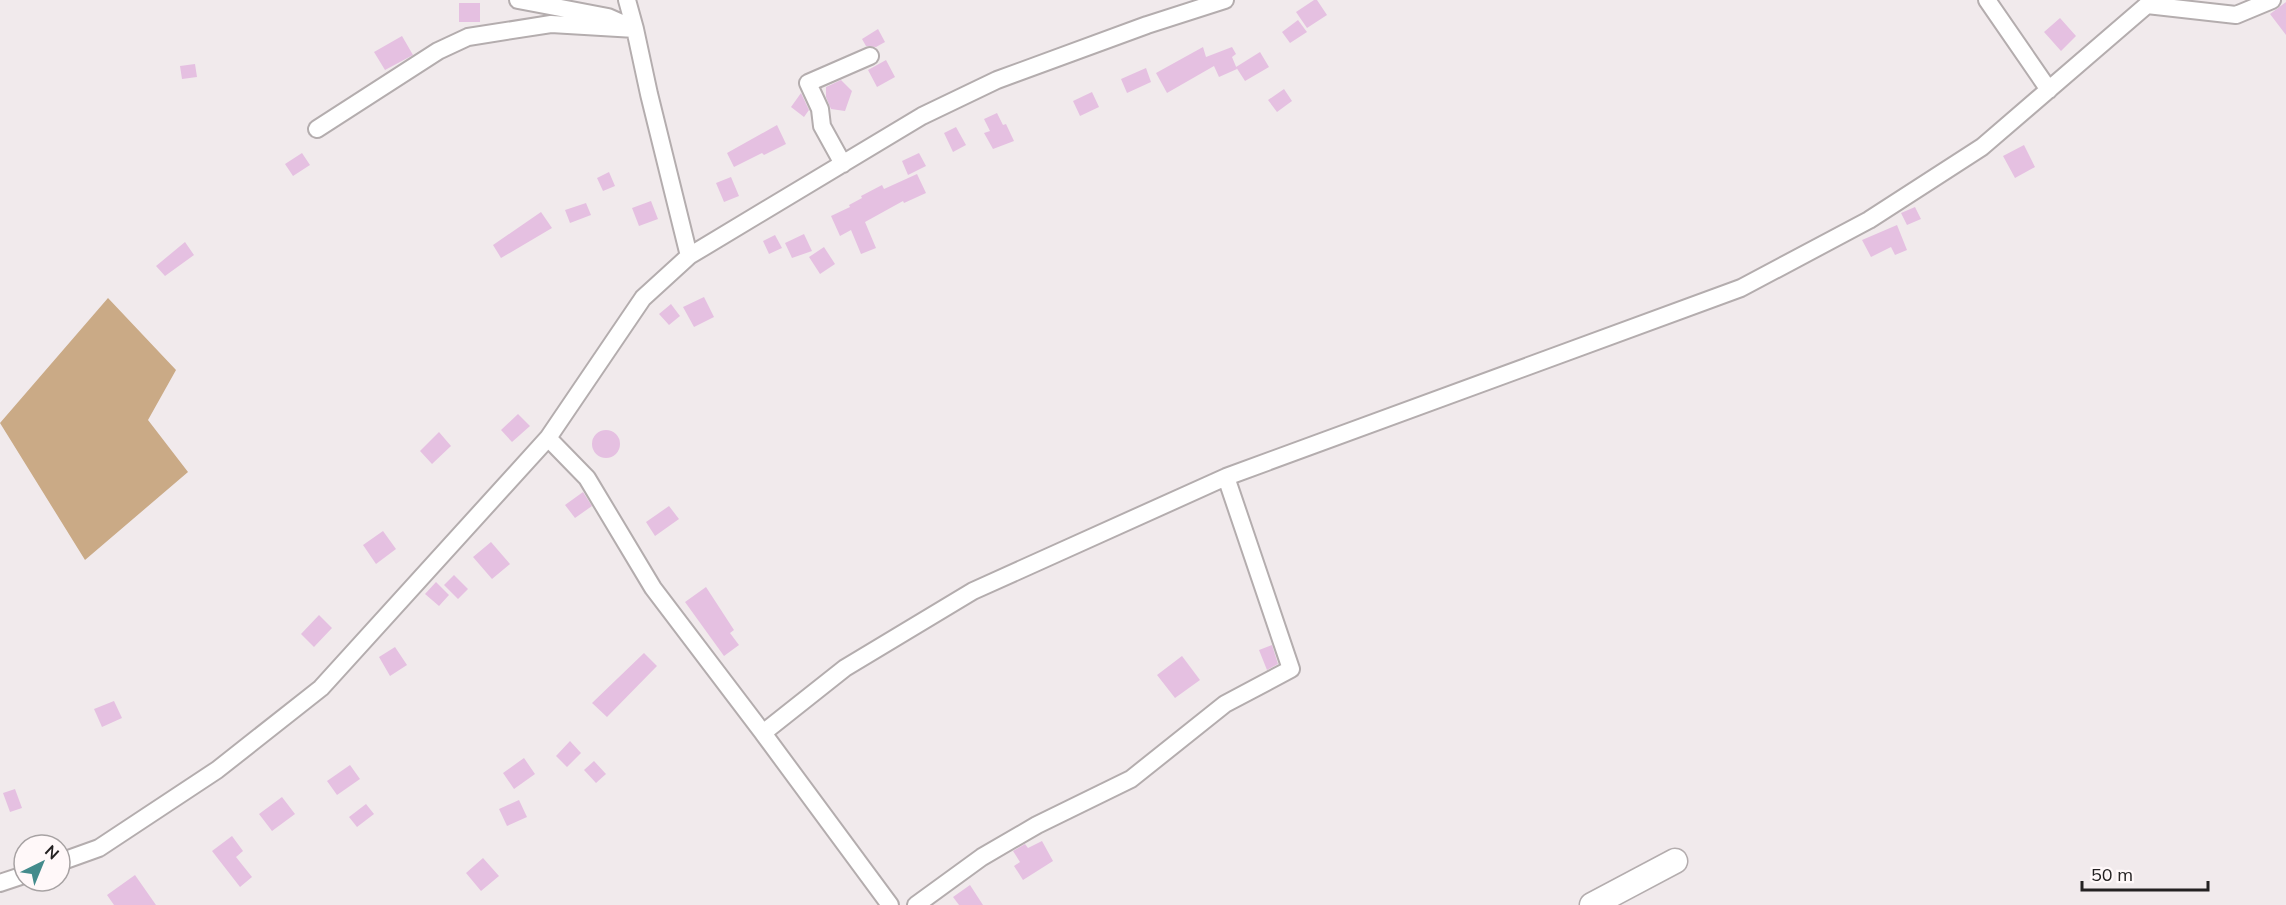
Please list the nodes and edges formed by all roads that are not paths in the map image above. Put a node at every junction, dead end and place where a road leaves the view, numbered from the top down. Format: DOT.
graph roads {
  1 [pos="518,0"];
  2 [pos="627,0"];
  3 [pos="1225,0"];
  4 [pos="1987,0"];
  5 [pos="2272,0"];
  6 [pos="635,29"];
  7 [pos="870,56"];
  8 [pos="2049,90"];
  9 [pos="317,129"];
  10 [pos="843,164"];
  11 [pos="689,256"];
  12 [pos="548,438"];
  13 [pos="1226,477"];
  14 [pos="763,733"];
  15 [pos="72,858"];
  16 [pos="1675,861"];
  17 [pos="891,905"];
  18 [pos="916,905"];
  19 [pos="1592,905"];
  1 -- 6 [label="street"];
  2 -- 6 [label="street"];
  3 -- 10 [label="street"];
  4 -- 8 [label="street"];
  5 -- 8 [label="street"];
  6 -- 9 [label="street"];
  6 -- 11 [label="street"];
  7 -- 10 [label="street"];
  8 -- 13 [label="street"];
  10 -- 11 [label="street"];
  11 -- 12 [label="street"];
  12 -- 14 [label="street"];
  12 -- 15 [label="street"];
  13 -- 14 [label="street"];
  13 -- 18 [label="street"];
  14 -- 17 [label="street"];
  16 -- 19 [label="street"];
}
